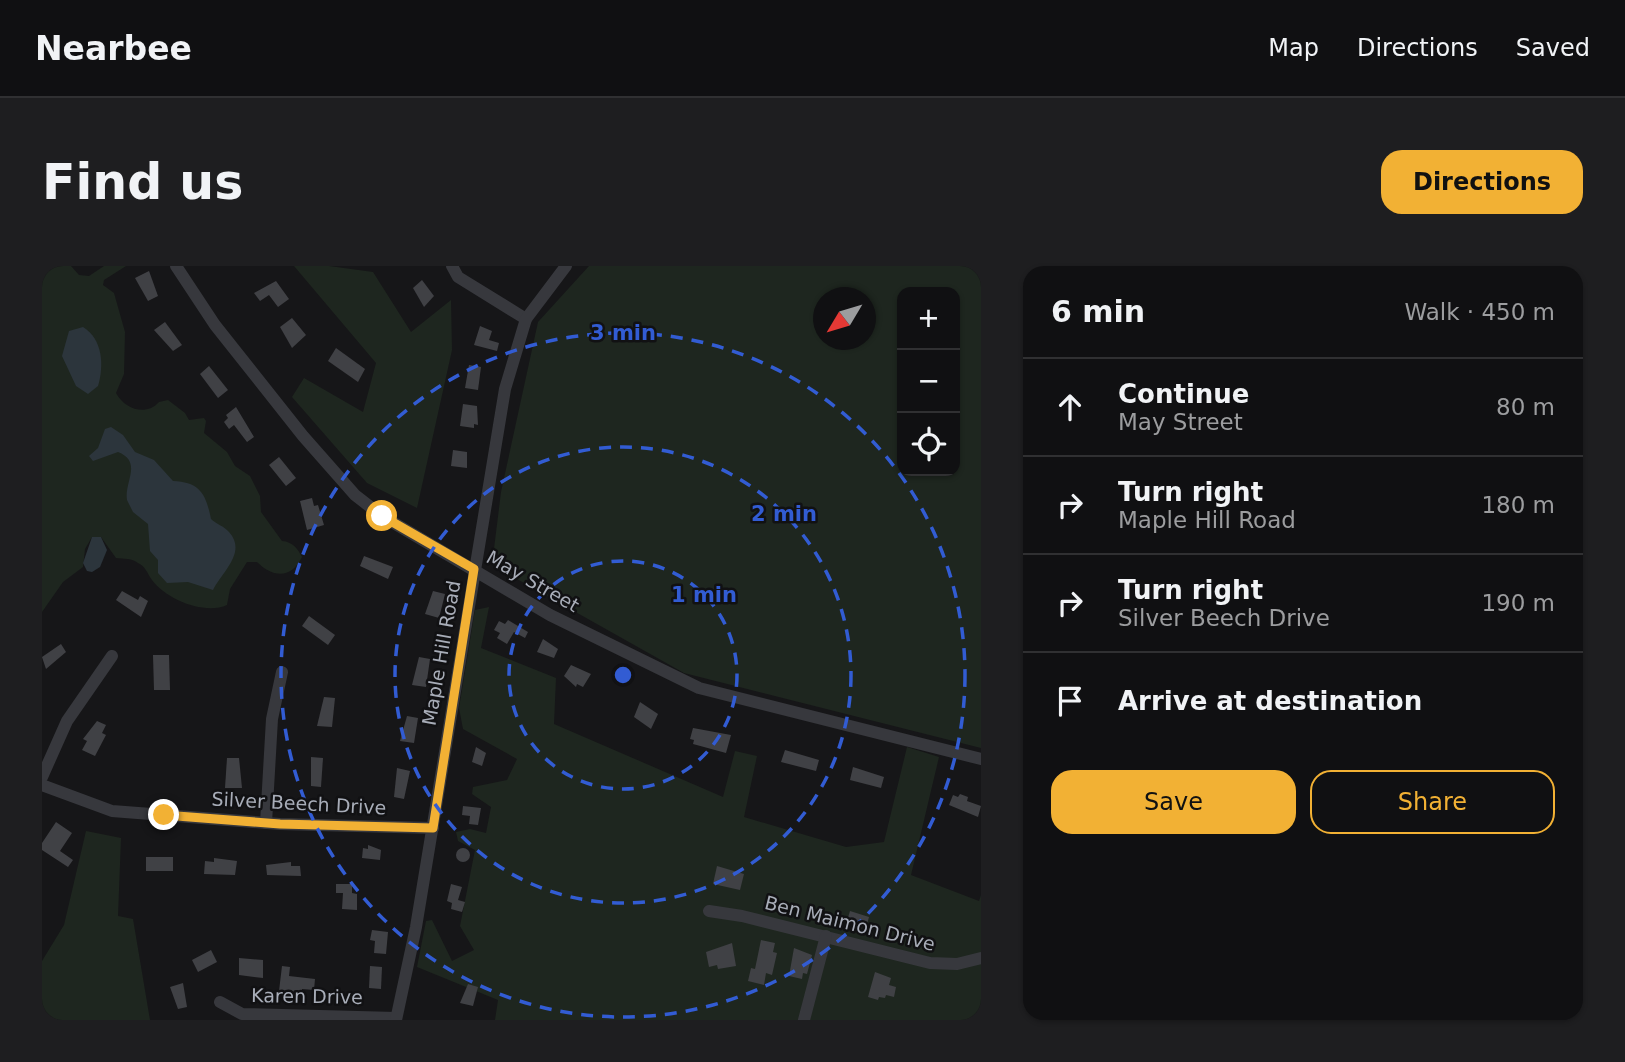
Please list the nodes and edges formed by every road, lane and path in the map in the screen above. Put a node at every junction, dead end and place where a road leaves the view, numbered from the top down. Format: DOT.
graph roads {
  1 [pos="176,266"];
  2 [pos="452,266"];
  3 [pos="566,266"];
  4 [pos="526,318"];
  5 [pos="474,569"];
  6 [pos="113,656"];
  7 [pos="282,672"];
  8 [pos="981,759"];
  9 [pos="42,777"];
  10 [pos="42,785"];
  11 [pos="266,823"];
  12 [pos="433,828"];
  13 [pos="709,911"];
  14 [pos="826,936"];
  15 [pos="981,958"];
  16 [pos="220,1002"];
  17 [pos="396,1019"];
  18 [pos="804,1020"];
  1 -- 5 [label="street, May Street"];
  2 -- 4 [label="street"];
  3 -- 4 [label="street, Maple Hill Road"];
  4 -- 5 [label="street, Maple Hill Road"];
  5 -- 8 [label="street, May Street"];
  5 -- 12 [label="street, Maple Hill Road"];
  6 -- 9 [label="street"];
  7 -- 11 [label="street"];
  10 -- 11 [label="street, Silver Beech Drive"];
  11 -- 12 [label="street, Silver Beech Drive"];
  12 -- 17 [label="street, Maple Hill Road"];
  13 -- 14 [label="street, Ben Maimon Drive"];
  14 -- 15 [label="street, Ben Maimon Drive"];
  14 -- 18 [label="street"];
  16 -- 17 [label="street, Karen Drive"];
}
